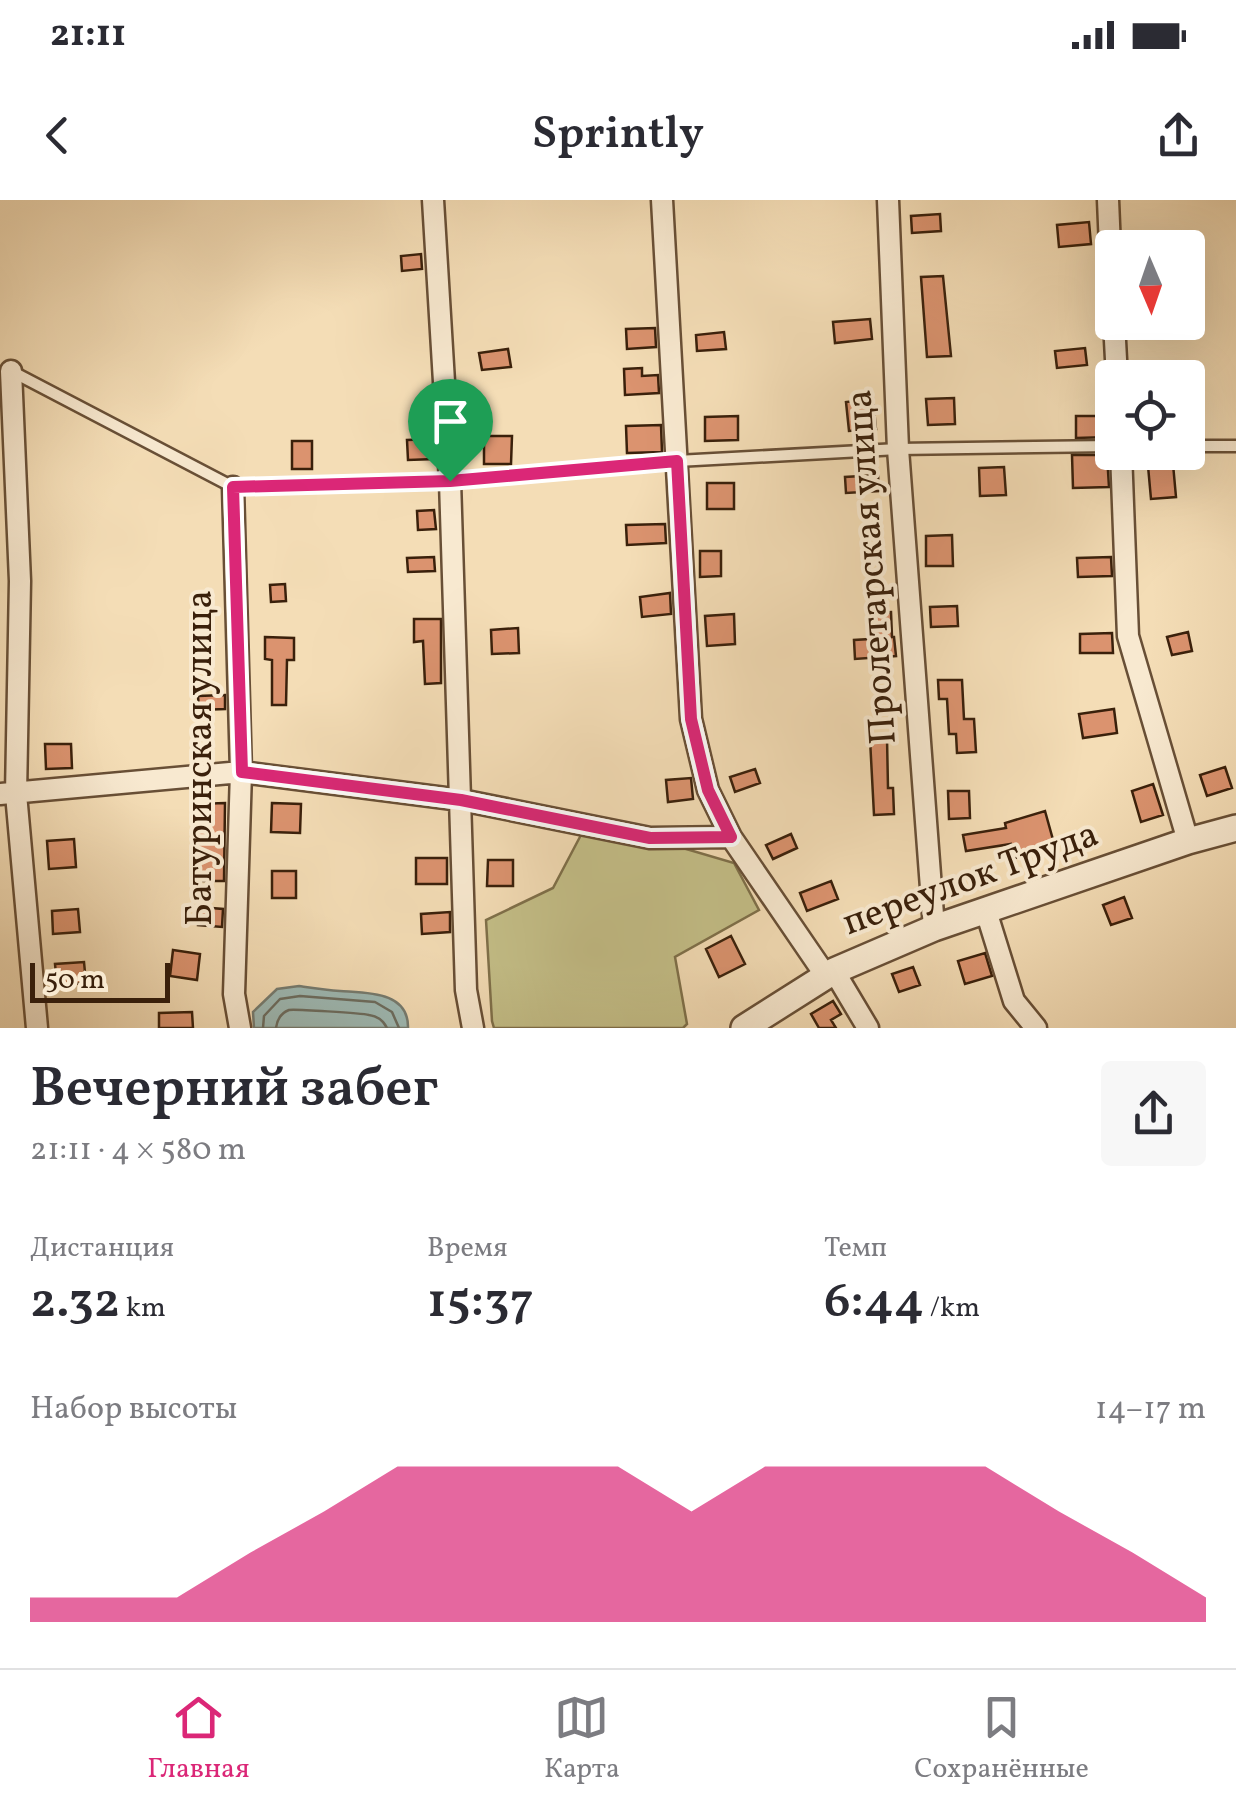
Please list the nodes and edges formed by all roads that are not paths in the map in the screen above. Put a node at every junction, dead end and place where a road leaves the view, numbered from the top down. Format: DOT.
graph roads {
  1 [pos="433,200"];
  2 [pos="662,200"];
  3 [pos="888,200"];
  4 [pos="1108,200"];
  5 [pos="1109,230"];
  6 [pos="11,371"];
  7 [pos="1095,446"];
  8 [pos="1205,446"];
  9 [pos="1236,446"];
  10 [pos="898,449"];
  11 [pos="677,461"];
  12 [pos="1121,470"];
  13 [pos="450,481"];
  14 [pos="233,487"];
  15 [pos="242,772"];
  16 [pos="8,794"];
  17 [pos="461,800"];
  18 [pos="1236,828"];
  19 [pos="731,837"];
  20 [pos="1188,841"];
  21 [pos="986,912"];
  22 [pos="934,928"];
  23 [pos="830,974"];
  24 [pos="37,1028"];
  25 [pos="240,1028"];
  26 [pos="473,1028"];
  27 [pos="744,1028"];
  28 [pos="868,1028"];
  29 [pos="1036,1028"];
  1 -- 13 [label="street"];
  2 -- 11 [label="street"];
  3 -- 10 [label="street, Пролетарская улица"];
  4 -- 5 [label="street"];
  6 -- 14 [label="lane"];
  6 -- 16 [label="street"];
  7 -- 10 [label="lane"];
  8 -- 9 [label="lane"];
  10 -- 11 [label="lane"];
  10 -- 22 [label="street, Пролетарская улица"];
  11 -- 13 [label="lane"];
  11 -- 19 [label="street"];
  12 -- 20 [label="street"];
  13 -- 14 [label="lane"];
  13 -- 17 [label="street"];
  14 -- 15 [label="street, Батуринская улица"];
  15 -- 16 [label="street"];
  15 -- 17 [label="street"];
  15 -- 25 [label="street, Батуринская улица"];
  16 -- 24 [label="street"];
  17 -- 19 [label="street"];
  17 -- 26 [label="street"];
  18 -- 20 [label="street, переулок Труда"];
  19 -- 23 [label="street"];
  20 -- 21 [label="street, переулок Труда"];
  21 -- 22 [label="street, переулок Труда"];
  21 -- 29 [label="street"];
  22 -- 23 [label="street, переулок Труда"];
  23 -- 27 [label="street, переулок Труда"];
  23 -- 28 [label="street"];
}
